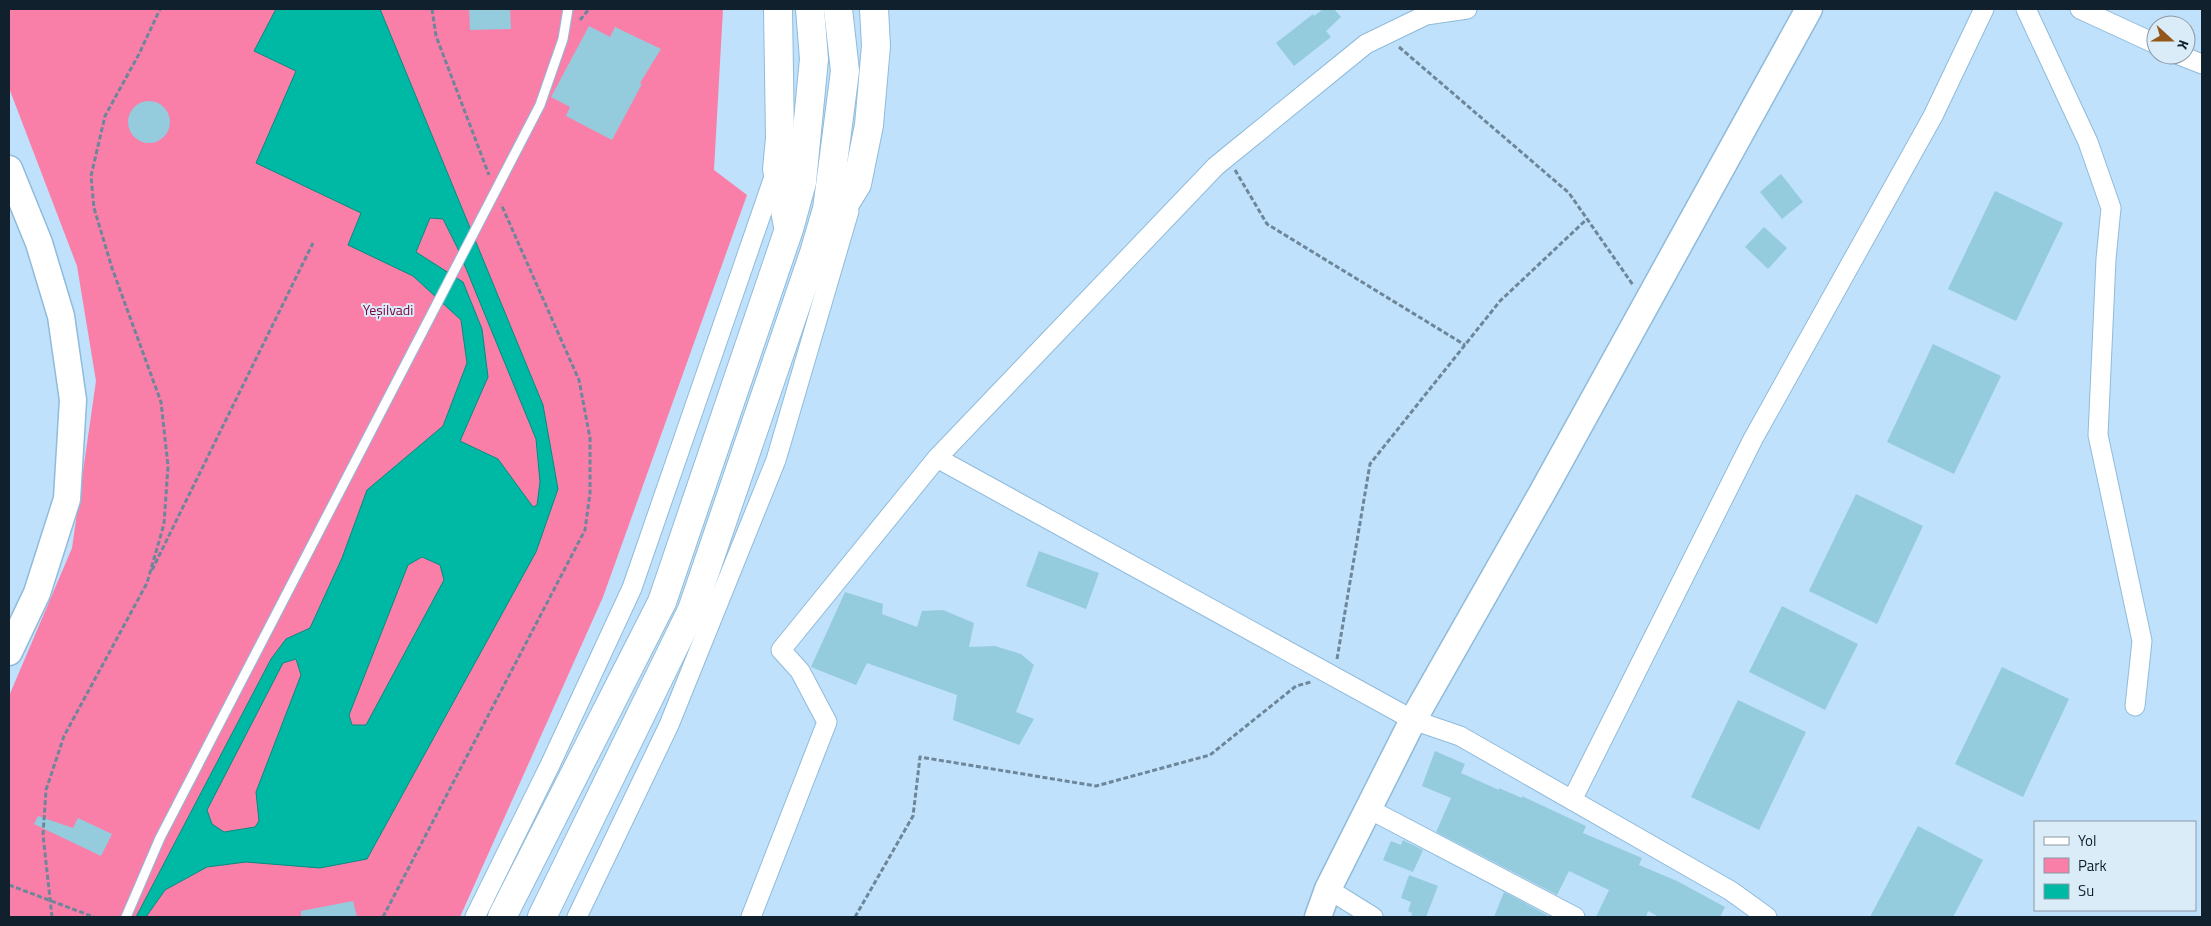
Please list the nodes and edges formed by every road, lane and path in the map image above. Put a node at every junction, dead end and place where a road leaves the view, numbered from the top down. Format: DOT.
graph roads {
  1 [pos="160,9"];
  2 [pos="432,9"];
  3 [pos="568,9"];
  4 [pos="778,9"];
  5 [pos="810,9"];
  6 [pos="838,9"];
  7 [pos="874,9"];
  8 [pos="1467,9"];
  9 [pos="1809,9"];
  10 [pos="1984,9"];
  11 [pos="2026,9"];
  12 [pos="2080,9"];
  13 [pos="1384,35"];
  14 [pos="2146,39"];
  15 [pos="1227,157"];
  16 [pos="9,169"];
  17 [pos="777,170"];
  18 [pos="857,184"];
  19 [pos="496,191"];
  20 [pos="789,230"];
  21 [pos="313,243"];
  22 [pos="814,254"];
  23 [pos="1646,304"];
  24 [pos="1465,345"];
  25 [pos="937,458"];
  26 [pos="147,580"];
  27 [pos="9,652"];
  28 [pos="2135,706"];
  29 [pos="1413,720"];
  30 [pos="1572,800"];
  31 [pos="1368,808"];
  32 [pos="9,885"];
  33 [pos="1328,889"];
  34 [pos="50,900"];
  35 [pos="1747,911"];
  36 [pos="52,917"];
  37 [pos="94,917"];
  38 [pos="126,917"];
  39 [pos="383,917"];
  40 [pos="475,917"];
  41 [pos="502,917"];
  42 [pos="542,917"];
  43 [pos="577,917"];
  44 [pos="751,917"];
  45 [pos="1318,917"];
  46 [pos="1373,917"];
  47 [pos="1575,917"];
  48 [pos="1767,917"];
  1 -- 26 [label="path"];
  2 -- 19 [label="path"];
  3 -- 19 [label="lane"];
  4 -- 17 [label="main road"];
  5 -- 20 [label="main road"];
  6 -- 22 [label="main road"];
  7 -- 18 [label="main road"];
  8 -- 13 [label="street"];
  9 -- 23 [label="street"];
  10 -- 30 [label="street"];
  11 -- 28 [label="street"];
  12 -- 14 [label="street"];
  13 -- 15 [label="street"];
  13 -- 23 [label="path"];
  15 -- 24 [label="path"];
  15 -- 25 [label="street"];
  16 -- 27 [label="street"];
  17 -- 20 [label="main road"];
  17 -- 40 [label="street"];
  18 -- 22 [label="main road"];
  18 -- 43 [label="street"];
  19 -- 38 [label="lane"];
  19 -- 39 [label="path"];
  20 -- 41 [label="main road"];
  21 -- 26 [label="path"];
  22 -- 42 [label="main road"];
  23 -- 29 [label="street"];
  25 -- 29 [label="street"];
  25 -- 44 [label="street"];
  26 -- 34 [label="path"];
  29 -- 30 [label="street"];
  29 -- 31 [label="street"];
  30 -- 35 [label="street"];
  31 -- 33 [label="street"];
  31 -- 47 [label="street"];
  32 -- 34 [label="path"];
  33 -- 45 [label="street"];
  33 -- 46 [label="street"];
  34 -- 36 [label="path"];
  34 -- 37 [label="path"];
  35 -- 48 [label="street"];
}
